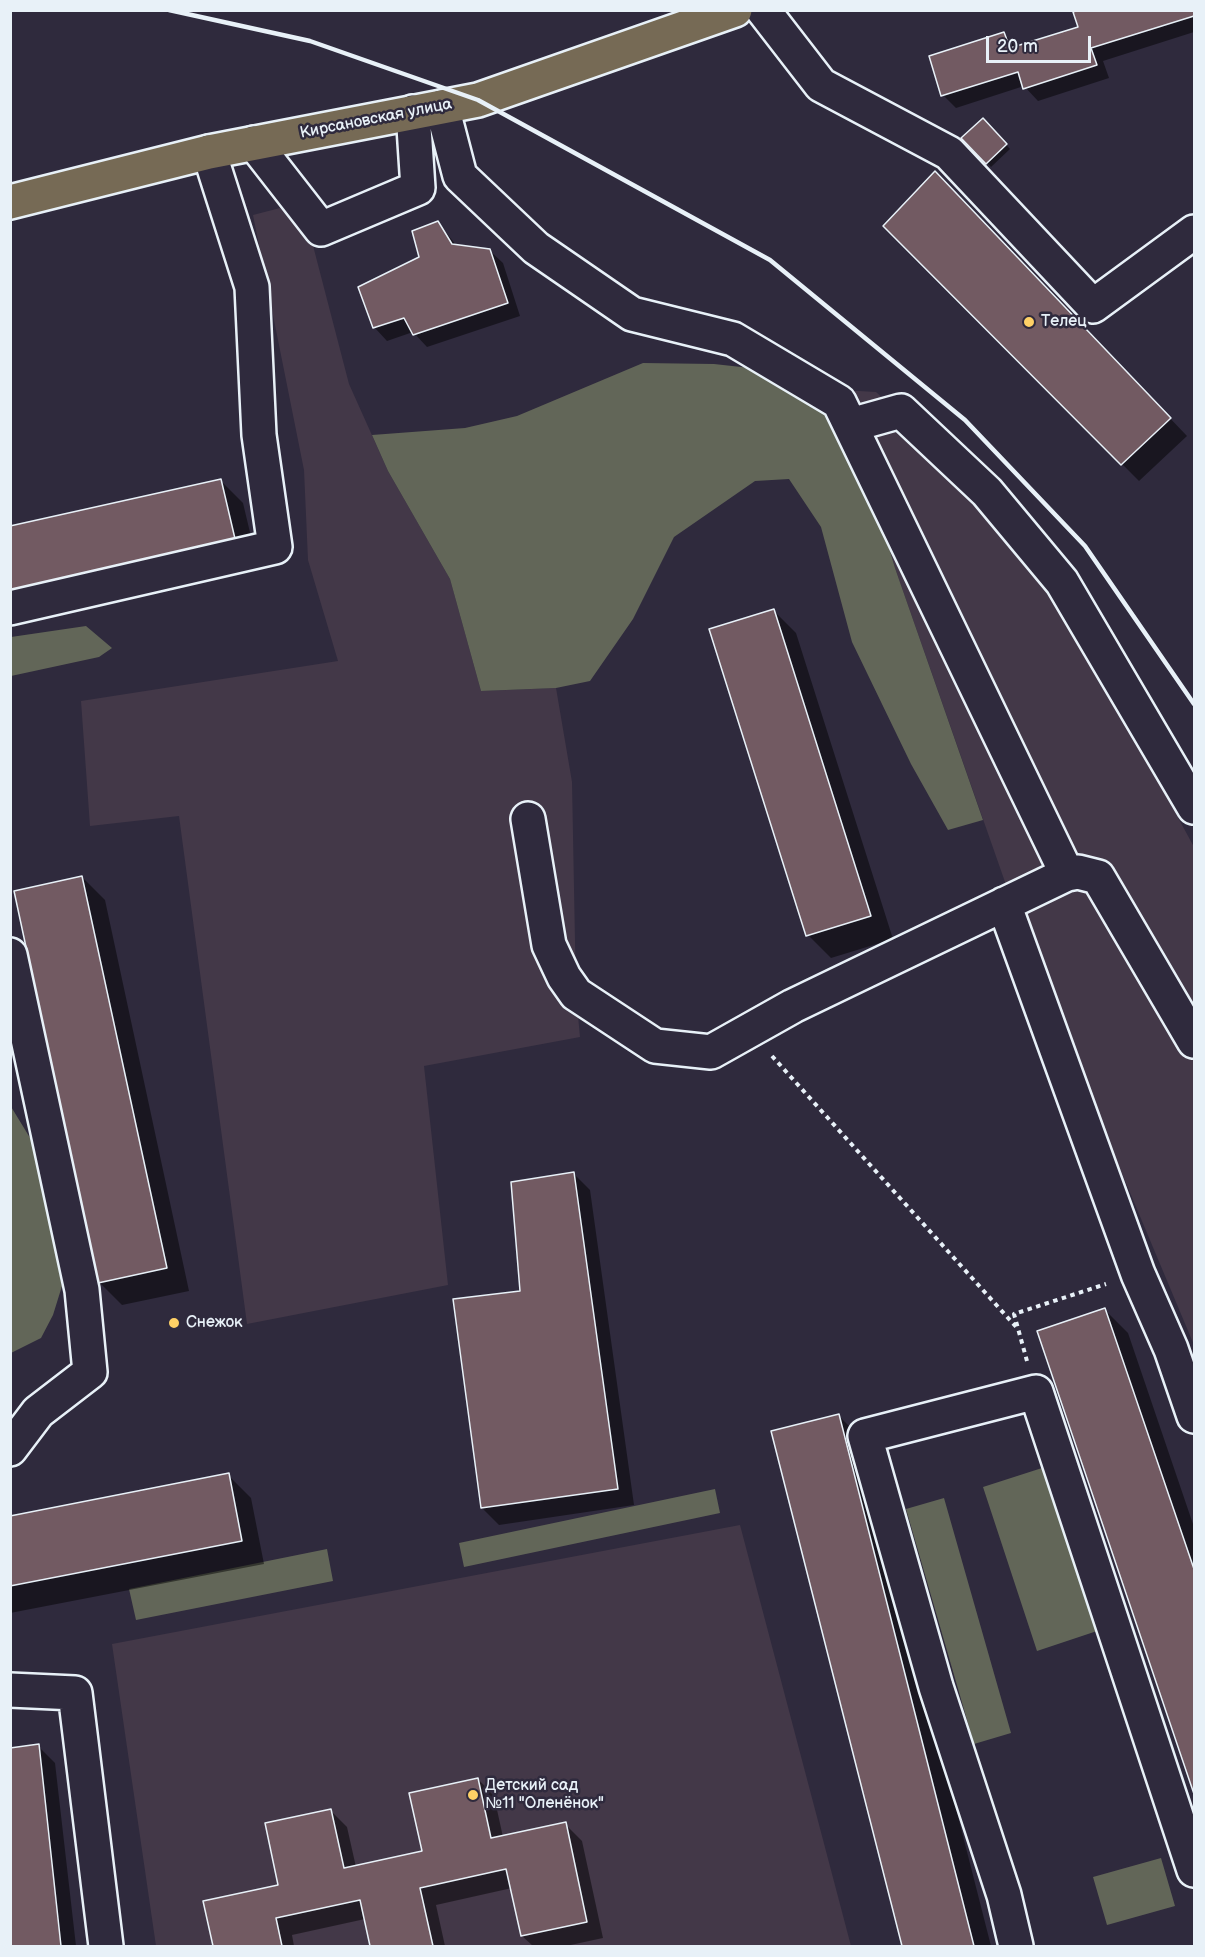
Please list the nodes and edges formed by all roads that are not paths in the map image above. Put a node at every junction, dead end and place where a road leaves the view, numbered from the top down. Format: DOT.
graph roads {
  1 [pos="735,10"];
  2 [pos="763,10"];
  3 [pos="428,109"];
  4 [pos="255,143"];
  5 [pos="209,152"];
  6 [pos="10,201"];
  7 [pos="1194,232"];
  8 [pos="851,425"];
  9 [pos="10,608"];
  10 [pos="1194,807"];
  11 [pos="528,819"];
  12 [pos="1067,874"];
  13 [pos="1004,904"];
  14 [pos="10,955"];
  15 [pos="1194,1041"];
  16 [pos="1194,1416"];
  17 [pos="10,1449"];
  18 [pos="10,1690"];
  19 [pos="1194,1870"];
  20 [pos="106,1947"];
  21 [pos="1016,1947"];
  1 -- 3 [label="main road, Кирсановская улица"];
  2 -- 7 [label="lane"];
  3 -- 4 [label="main road, Кирсановская улица"];
  3 -- 4 [label="lane"];
  3 -- 8 [label="lane"];
  4 -- 5 [label="main road, Кирсановская улица"];
  5 -- 6 [label="main road, Кирсановская улица"];
  5 -- 9 [label="lane"];
  8 -- 10 [label="lane"];
  8 -- 12 [label="lane"];
  11 -- 13 [label="lane"];
  12 -- 13 [label="lane"];
  12 -- 15 [label="lane"];
  13 -- 16 [label="lane"];
  14 -- 17 [label="lane"];
  18 -- 20 [label="lane"];
  19 -- 21 [label="lane"];
}
